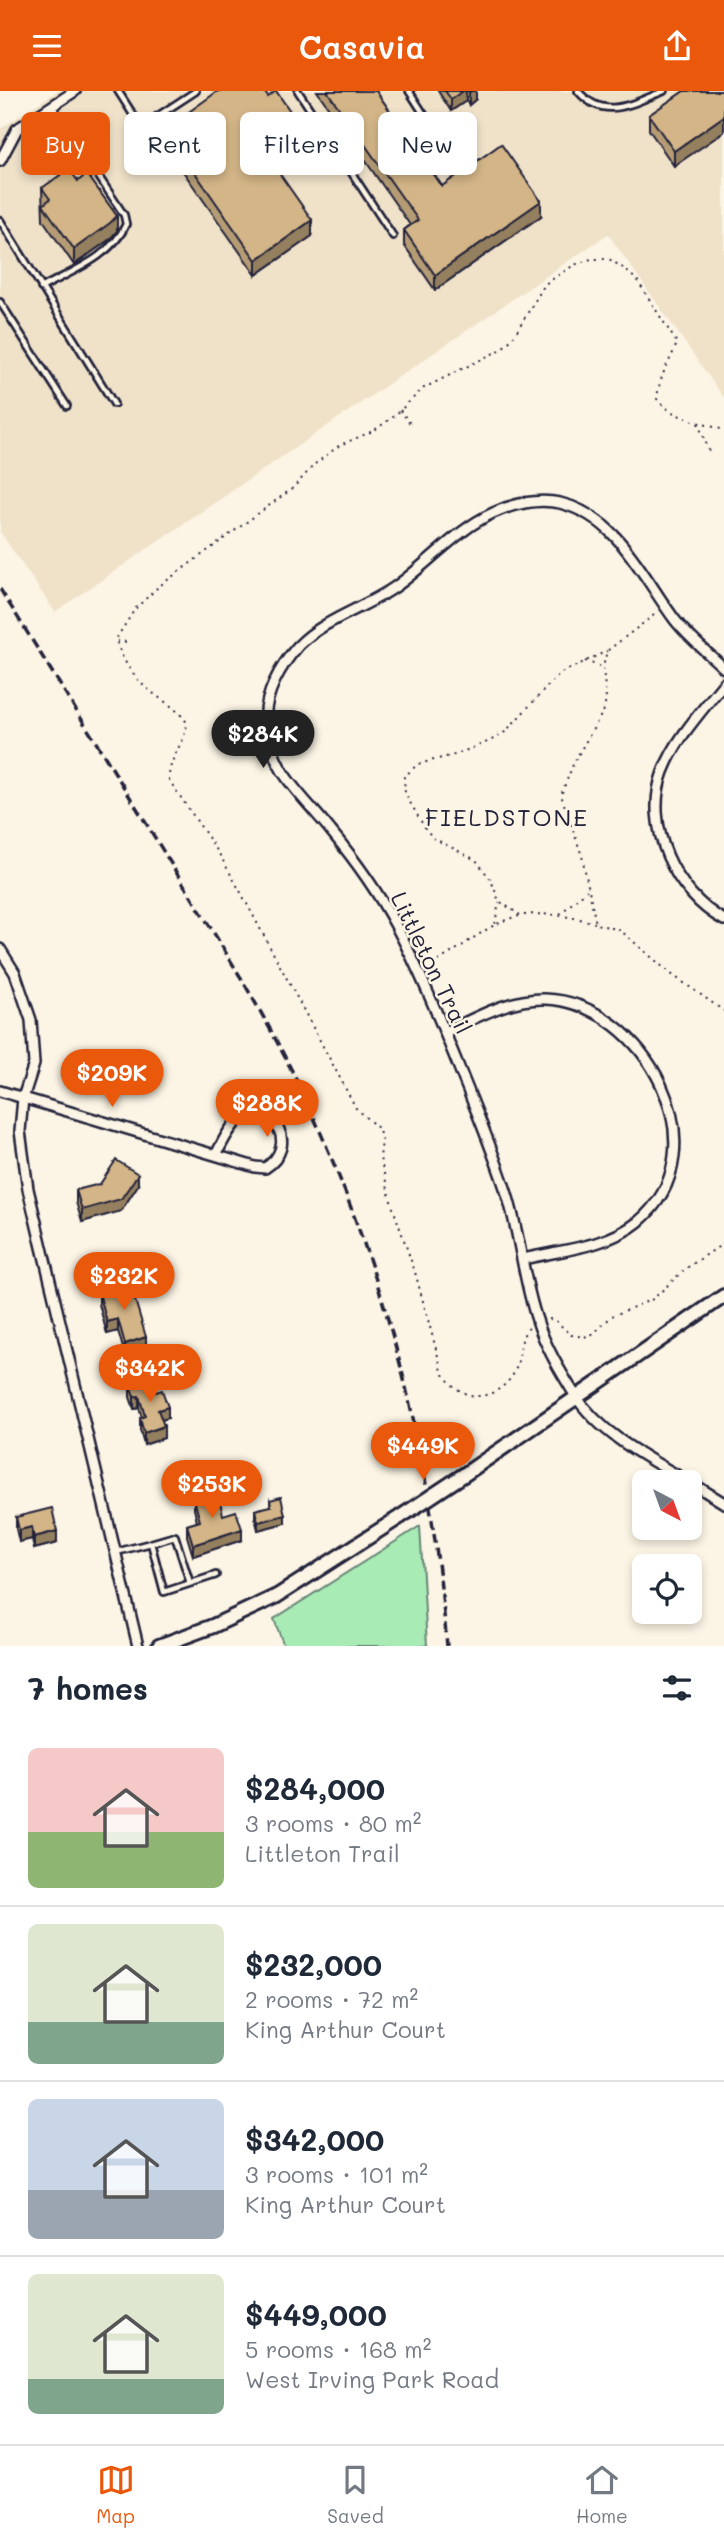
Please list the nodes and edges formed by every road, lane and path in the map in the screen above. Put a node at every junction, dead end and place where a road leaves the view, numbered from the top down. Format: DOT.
graph roads {
  1 [pos="75,91"];
  2 [pos="118,91"];
  3 [pos="196,91"];
  4 [pos="298,91"];
  5 [pos="409,91"];
  6 [pos="578,91"];
  7 [pos="664,91"];
  8 [pos="53,106"];
  9 [pos="423,112"];
  10 [pos="0,161"];
  11 [pos="0,220"];
  12 [pos="393,236"];
  13 [pos="41,288"];
  14 [pos="0,302"];
  15 [pos="114,404"];
  16 [pos="67,406"];
  17 [pos="400,410"];
  18 [pos="698,421"];
  19 [pos="412,426"];
  20 [pos="724,430"];
  21 [pos="709,451"];
  22 [pos="654,615"];
  23 [pos="117,641"];
  24 [pos="130,642"];
  25 [pos="607,651"];
  26 [pos="585,661"];
  27 [pos="603,667"];
  28 [pos="724,668"];
  29 [pos="724,683"];
  30 [pos="587,889"];
  31 [pos="499,901"];
  32 [pos="520,915"];
  33 [pos="558,915"];
  34 [pos="724,920"];
  35 [pos="596,924"];
  36 [pos="495,926"];
  37 [pos="0,949"];
  38 [pos="432,964"];
  39 [pos="724,1011"];
  40 [pos="444,1032"];
  41 [pos="0,1091"];
  42 [pos="23,1098"];
  43 [pos="216,1155"];
  44 [pos="724,1243"];
  45 [pos="523,1259"];
  46 [pos="724,1296"];
  47 [pos="544,1320"];
  48 [pos="530,1327"];
  49 [pos="577,1397"];
  50 [pos="669,1470"];
  51 [pos="702,1490"];
  52 [pos="724,1503"];
  53 [pos="151,1543"];
  54 [pos="115,1552"];
  55 [pos="216,1574"];
  56 [pos="190,1583"];
  57 [pos="138,1646"];
  58 [pos="159,1646"];
  1 -- 8 [label="street"];
  2 -- 3 [label="lane"];
  4 -- 12 [label="lane"];
  5 -- 9 [label="lane"];
  6 -- 7 [label="lane"];
  8 -- 10 [label="street"];
  8 -- 13 [label="lane"];
  11 -- 13 [label="lane"];
  13 -- 15 [label="lane"];
  14 -- 16 [label="lane"];
  17 -- 18 [label="path"];
  17 -- 19 [label="path"];
  17 -- 23 [label="path"];
  18 -- 20 [label="path"];
  18 -- 21 [label="path"];
  22 -- 25 [label="path"];
  23 -- 24 [label="path"];
  23 -- 48 [label="path"];
  25 -- 26 [label="path"];
  25 -- 27 [label="path"];
  26 -- 27 [label="path"];
  26 -- 31 [label="path"];
  27 -- 30 [label="path"];
  28 -- 40 [label="street, Littleton Trail"];
  29 -- 34 [label="street"];
  30 -- 33 [label="path"];
  30 -- 35 [label="path"];
  31 -- 32 [label="path"];
  31 -- 36 [label="path"];
  32 -- 33 [label="path"];
  32 -- 36 [label="path"];
  33 -- 35 [label="path"];
  35 -- 39 [label="path"];
  36 -- 38 [label="path"];
  37 -- 42 [label="street"];
  40 -- 45 [label="street, Littleton Trail"];
  40 -- 45 [label="street"];
  41 -- 42 [label="street"];
  42 -- 43 [label="street"];
  42 -- 54 [label="street"];
  43 -- 43 [label="street"];
  44 -- 47 [label="path"];
  45 -- 49 [label="street, Littleton Trail"];
  46 -- 49 [label="main road"];
  49 -- 50 [label="street, Littleton Trail"];
  49 -- 58 [label="main road, bridge"];
  51 -- 52 [label="street, Littleton Trail"];
  53 -- 54 [label="lane"];
  53 -- 56 [label="lane"];
  53 -- 56 [label="lane"];
  54 -- 57 [label="street"];
  55 -- 56 [label="lane"];
}
